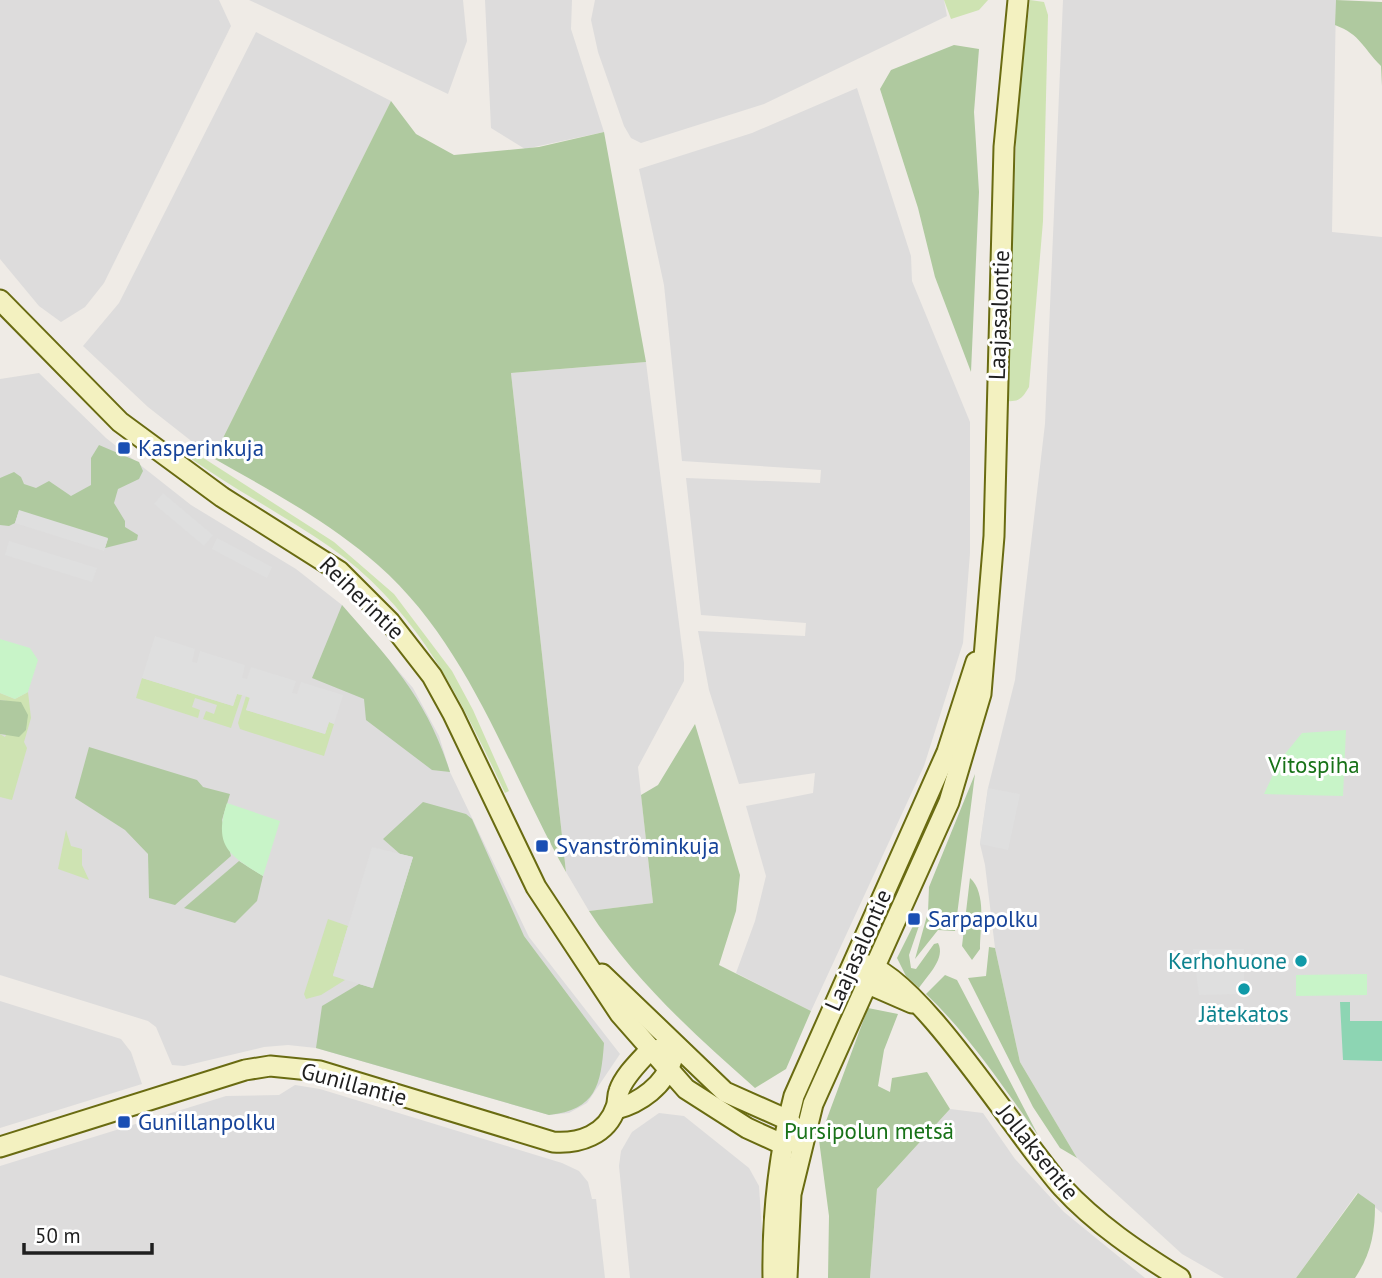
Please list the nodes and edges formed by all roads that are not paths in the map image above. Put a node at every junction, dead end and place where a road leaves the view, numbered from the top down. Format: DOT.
graph roads {
  1 [pos="1018,0"];
  2 [pos="0,300"];
  3 [pos="986,631"];
  4 [pos="587,960"];
  5 [pos="852,962"];
  6 [pos="870,974"];
  7 [pos="676,1046"];
  8 [pos="649,1051"];
  9 [pos="668,1072"];
  10 [pos="616,1109"];
  11 [pos="788,1120"];
  12 [pos="803,1136"];
  13 [pos="782,1144"];
  14 [pos="0,1147"];
  15 [pos="773,1278"];
  16 [pos="787,1278"];
  17 [pos="1180,1278"];
  1 -- 3 [label="main road, Laajasalontie"];
  2 -- 4 [label="main road, Reiherintie"];
  3 -- 5 [label="main road, Laajasalontie"];
  3 -- 6 [label="main road, Laajasalontie"];
  4 -- 7 [label="main road, Reiherintie"];
  4 -- 8 [label="main road, Reiherintie"];
  5 -- 6 [label="main road, Jollaksentie"];
  5 -- 11 [label="main road, Laajasalontie"];
  6 -- 12 [label="main road, Laajasalontie"];
  6 -- 17 [label="main road, Jollaksentie"];
  7 -- 8 [label="main road"];
  7 -- 9 [label="main road, Gunillantie"];
  7 -- 11 [label="main road, Reiherintie"];
  8 -- 9 [label="main road, Reiherintie"];
  8 -- 10 [label="main road, Gunillantie"];
  9 -- 10 [label="main road, Gunillantie"];
  9 -- 13 [label="main road, Reiherintie"];
  10 -- 14 [label="main road, Gunillantie"];
  11 -- 12 [label="main road, Reiherintie"];
  11 -- 13 [label="main road, Laajasalontie"];
  12 -- 13 [label="main road"];
  12 -- 16 [label="main road, Laajasalontie"];
  13 -- 15 [label="main road, Laajasalontie"];
}
